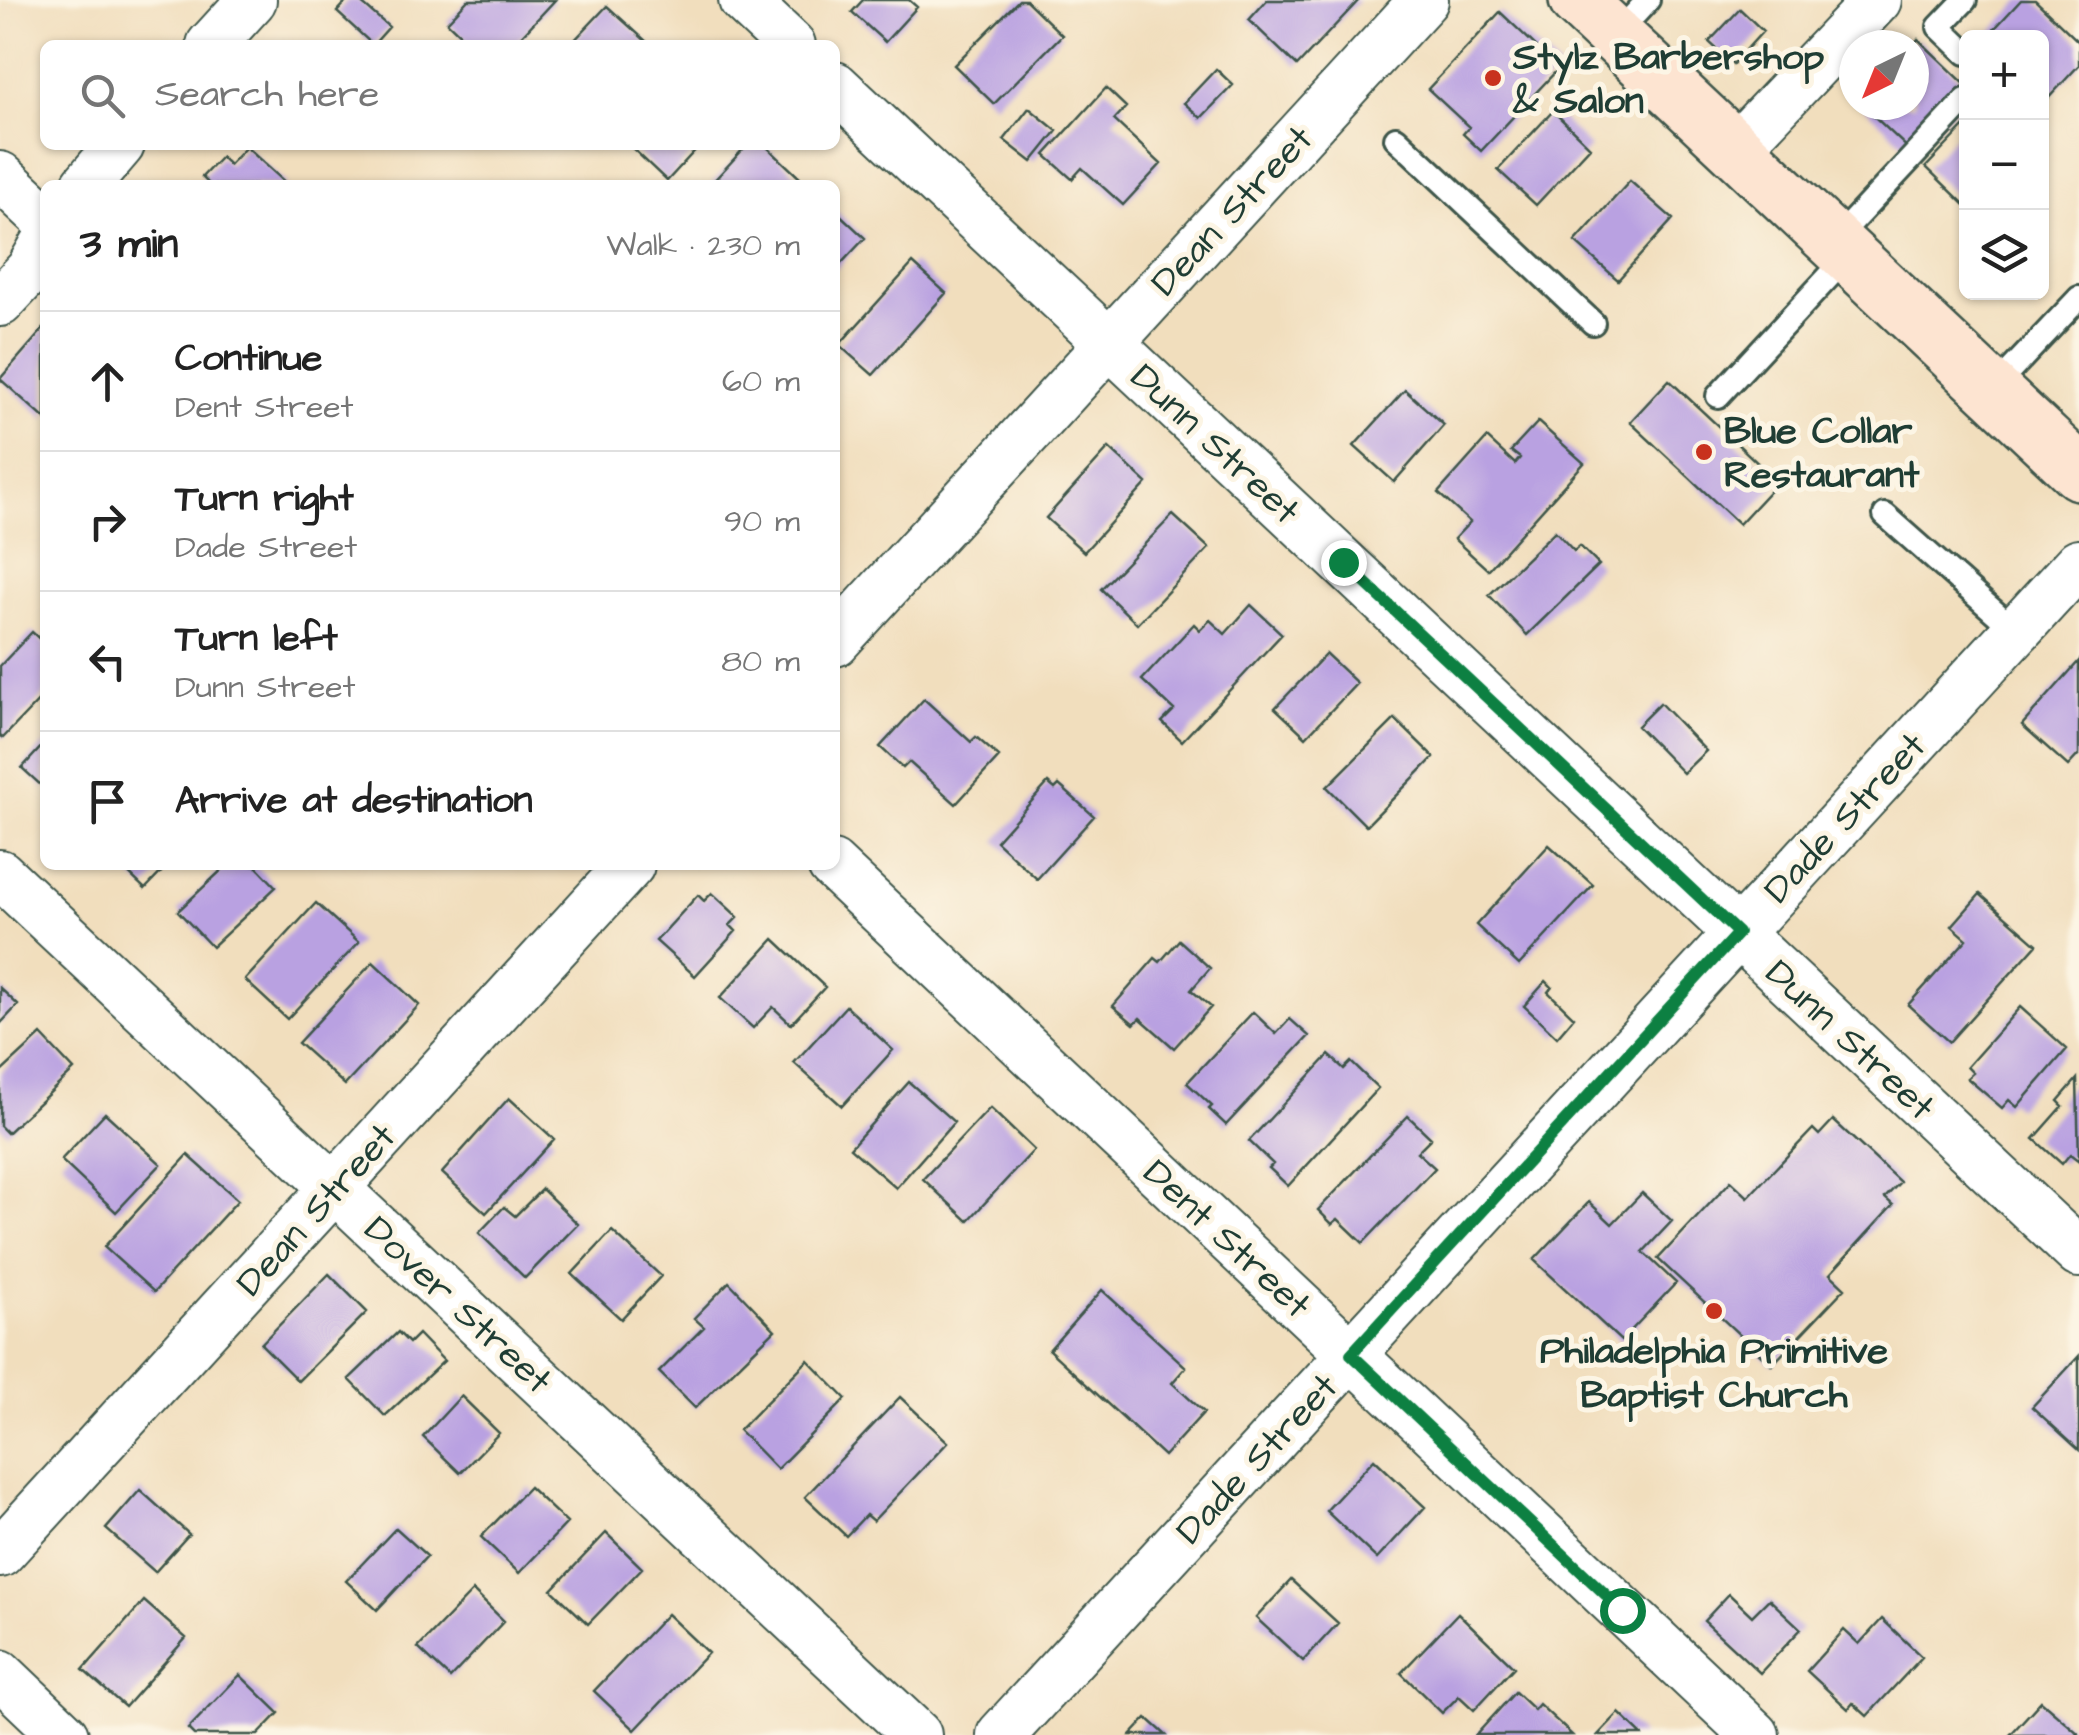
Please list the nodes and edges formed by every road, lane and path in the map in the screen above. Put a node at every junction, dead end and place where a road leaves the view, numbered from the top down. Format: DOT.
graph roads {
  1 [pos="252,0"];
  2 [pos="743,0"];
  3 [pos="1424,0"];
  4 [pos="1877,0"];
  5 [pos="1965,0"];
  6 [pos="1613,12"];
  7 [pos="216,40"];
  8 [pos="786,40"];
  9 [pos="1959,46"];
  10 [pos="840,91"];
  11 [pos="1959,108"];
  12 [pos="1396,138"];
  13 [pos="1735,149"];
  14 [pos="0,176"];
  15 [pos="40,213"];
  16 [pos="1841,249"];
  17 [pos="40,253"];
  18 [pos="2079,298"];
  19 [pos="0,302"];
  20 [pos="1592,323"];
  21 [pos="1110,343"];
  22 [pos="1992,390"];
  23 [pos="1718,396"];
  24 [pos="2079,472"];
  25 [pos="1884,515"];
  26 [pos="2079,563"];
  27 [pos="2016,631"];
  28 [pos="840,637"];
  29 [pos="625,870"];
  30 [pos="837,870"];
  31 [pos="0,874"];
  32 [pos="1738,933"];
  33 [pos="334,1188"];
  34 [pos="2079,1253"];
  35 [pos="1351,1354"];
  36 [pos="0,1553"];
  37 [pos="0,1674"];
  38 [pos="64,1735"];
  39 [pos="917,1735"];
  40 [pos="1001,1735"];
  41 [pos="1755,1735"];
  1 -- 7 [label="street"];
  2 -- 8 [label="street"];
  3 -- 21 [label="street, Dean Street"];
  4 -- 13 [label="street"];
  5 -- 9 [label="lane"];
  6 -- 13 [label="street"];
  10 -- 21 [label="street, Dunn Street"];
  11 -- 16 [label="lane"];
  12 -- 20 [label="lane"];
  13 -- 16 [label="street"];
  14 -- 15 [label="street"];
  16 -- 22 [label="street"];
  16 -- 23 [label="lane"];
  17 -- 19 [label="street"];
  18 -- 22 [label="lane"];
  21 -- 28 [label="street, Dean Street"];
  21 -- 32 [label="street, Dunn Street"];
  22 -- 24 [label="street"];
  25 -- 27 [label="lane"];
  26 -- 27 [label="street, Dade Street"];
  27 -- 32 [label="street, Dade Street"];
  29 -- 33 [label="street, Dean Street"];
  30 -- 35 [label="street, Dent Street"];
  31 -- 33 [label="street, Dover Street"];
  32 -- 34 [label="street, Dunn Street"];
  32 -- 35 [label="street, Dade Street"];
  33 -- 36 [label="street, Dean Street"];
  33 -- 39 [label="street, Dover Street"];
  35 -- 40 [label="street, Dade Street"];
  35 -- 41 [label="street, Dent Street"];
  37 -- 38 [label="street"];
}
